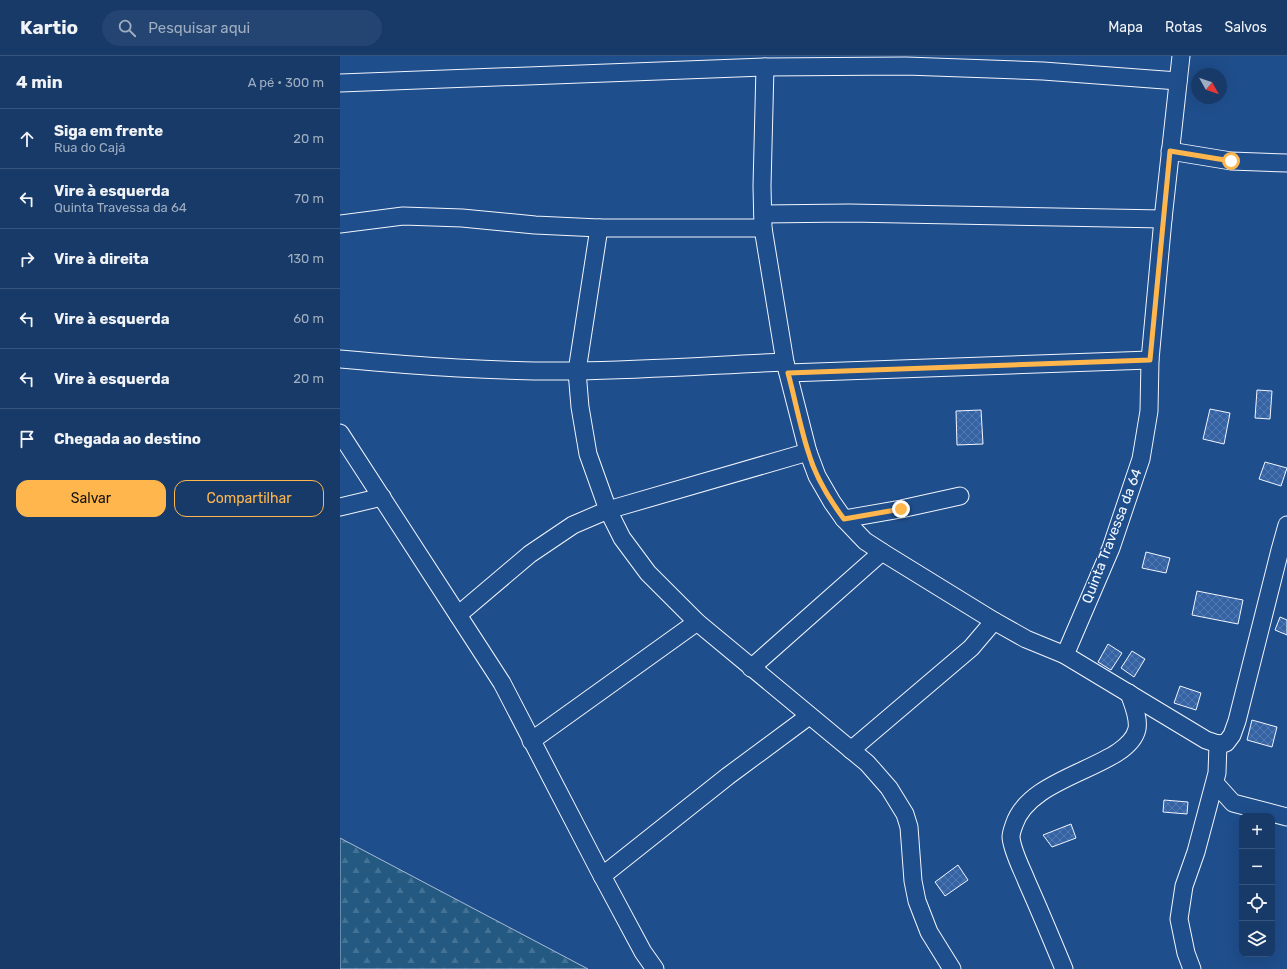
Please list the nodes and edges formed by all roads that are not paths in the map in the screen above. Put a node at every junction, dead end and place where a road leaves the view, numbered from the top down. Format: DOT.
graph roads {
  1 [pos="1181,56"];
  2 [pos="822,61"];
  3 [pos="672,63"];
  4 [pos="765,67"];
  5 [pos="1178,81"];
  6 [pos="340,83"];
  7 [pos="1170,151"];
  8 [pos="1287,163"];
  9 [pos="1163,219"];
  10 [pos="763,221"];
  11 [pos="340,224"];
  12 [pos="599,228"];
  13 [pos="340,359"];
  14 [pos="1150,360"];
  15 [pos="787,368"];
  16 [pos="577,371"];
  17 [pos="340,433"];
  18 [pos="808,452"];
  19 [pos="960,496"];
  20 [pos="382,498"];
  21 [pos="340,508"];
  22 [pos="608,510"];
  23 [pos="844,519"];
  24 [pos="1287,525"];
  25 [pos="882,552"];
  26 [pos="458,615"];
  27 [pos="994,621"];
  28 [pos="696,622"];
  29 [pos="1065,655"];
  30 [pos="751,668"];
  31 [pos="1129,693"];
  32 [pos="809,716"];
  33 [pos="531,741"];
  34 [pos="1218,744"];
  35 [pos="851,750"];
  36 [pos="1215,783"];
  37 [pos="1287,817"];
  38 [pos="602,876"];
  39 [pos="655,969"];
  40 [pos="952,969"];
  41 [pos="1064,969"];
  42 [pos="1192,969"];
  1 -- 5 [label="street, Quinta Travessa da 64"];
  2 -- 4 [label="street"];
  2 -- 5 [label="street"];
  3 -- 4 [label="street"];
  3 -- 6 [label="street"];
  4 -- 10 [label="street"];
  5 -- 7 [label="street, Quinta Travessa da 64"];
  7 -- 8 [label="street"];
  7 -- 9 [label="street, Quinta Travessa da 64"];
  9 -- 10 [label="street"];
  9 -- 14 [label="street, Quinta Travessa da 64"];
  10 -- 12 [label="street"];
  10 -- 15 [label="street"];
  11 -- 12 [label="street"];
  12 -- 16 [label="street"];
  13 -- 16 [label="street"];
  14 -- 15 [label="street"];
  14 -- 29 [label="street, Quinta Travessa da 64"];
  15 -- 16 [label="street"];
  15 -- 18 [label="street"];
  16 -- 22 [label="street"];
  17 -- 20 [label="street"];
  18 -- 22 [label="street"];
  18 -- 23 [label="street"];
  19 -- 23 [label="street"];
  20 -- 21 [label="street"];
  20 -- 26 [label="street"];
  22 -- 26 [label="street"];
  22 -- 28 [label="street"];
  23 -- 25 [label="street"];
  24 -- 34 [label="street"];
  25 -- 27 [label="street"];
  25 -- 30 [label="street"];
  26 -- 33 [label="street"];
  27 -- 29 [label="street"];
  27 -- 35 [label="street"];
  28 -- 30 [label="street"];
  28 -- 33 [label="street"];
  29 -- 31 [label="street"];
  30 -- 32 [label="street"];
  31 -- 34 [label="street"];
  31 -- 41 [label="street"];
  32 -- 35 [label="street"];
  32 -- 38 [label="street"];
  33 -- 38 [label="street"];
  34 -- 36 [label="street"];
  35 -- 40 [label="street"];
  36 -- 37 [label="street"];
  36 -- 42 [label="street"];
  38 -- 39 [label="street"];
}
